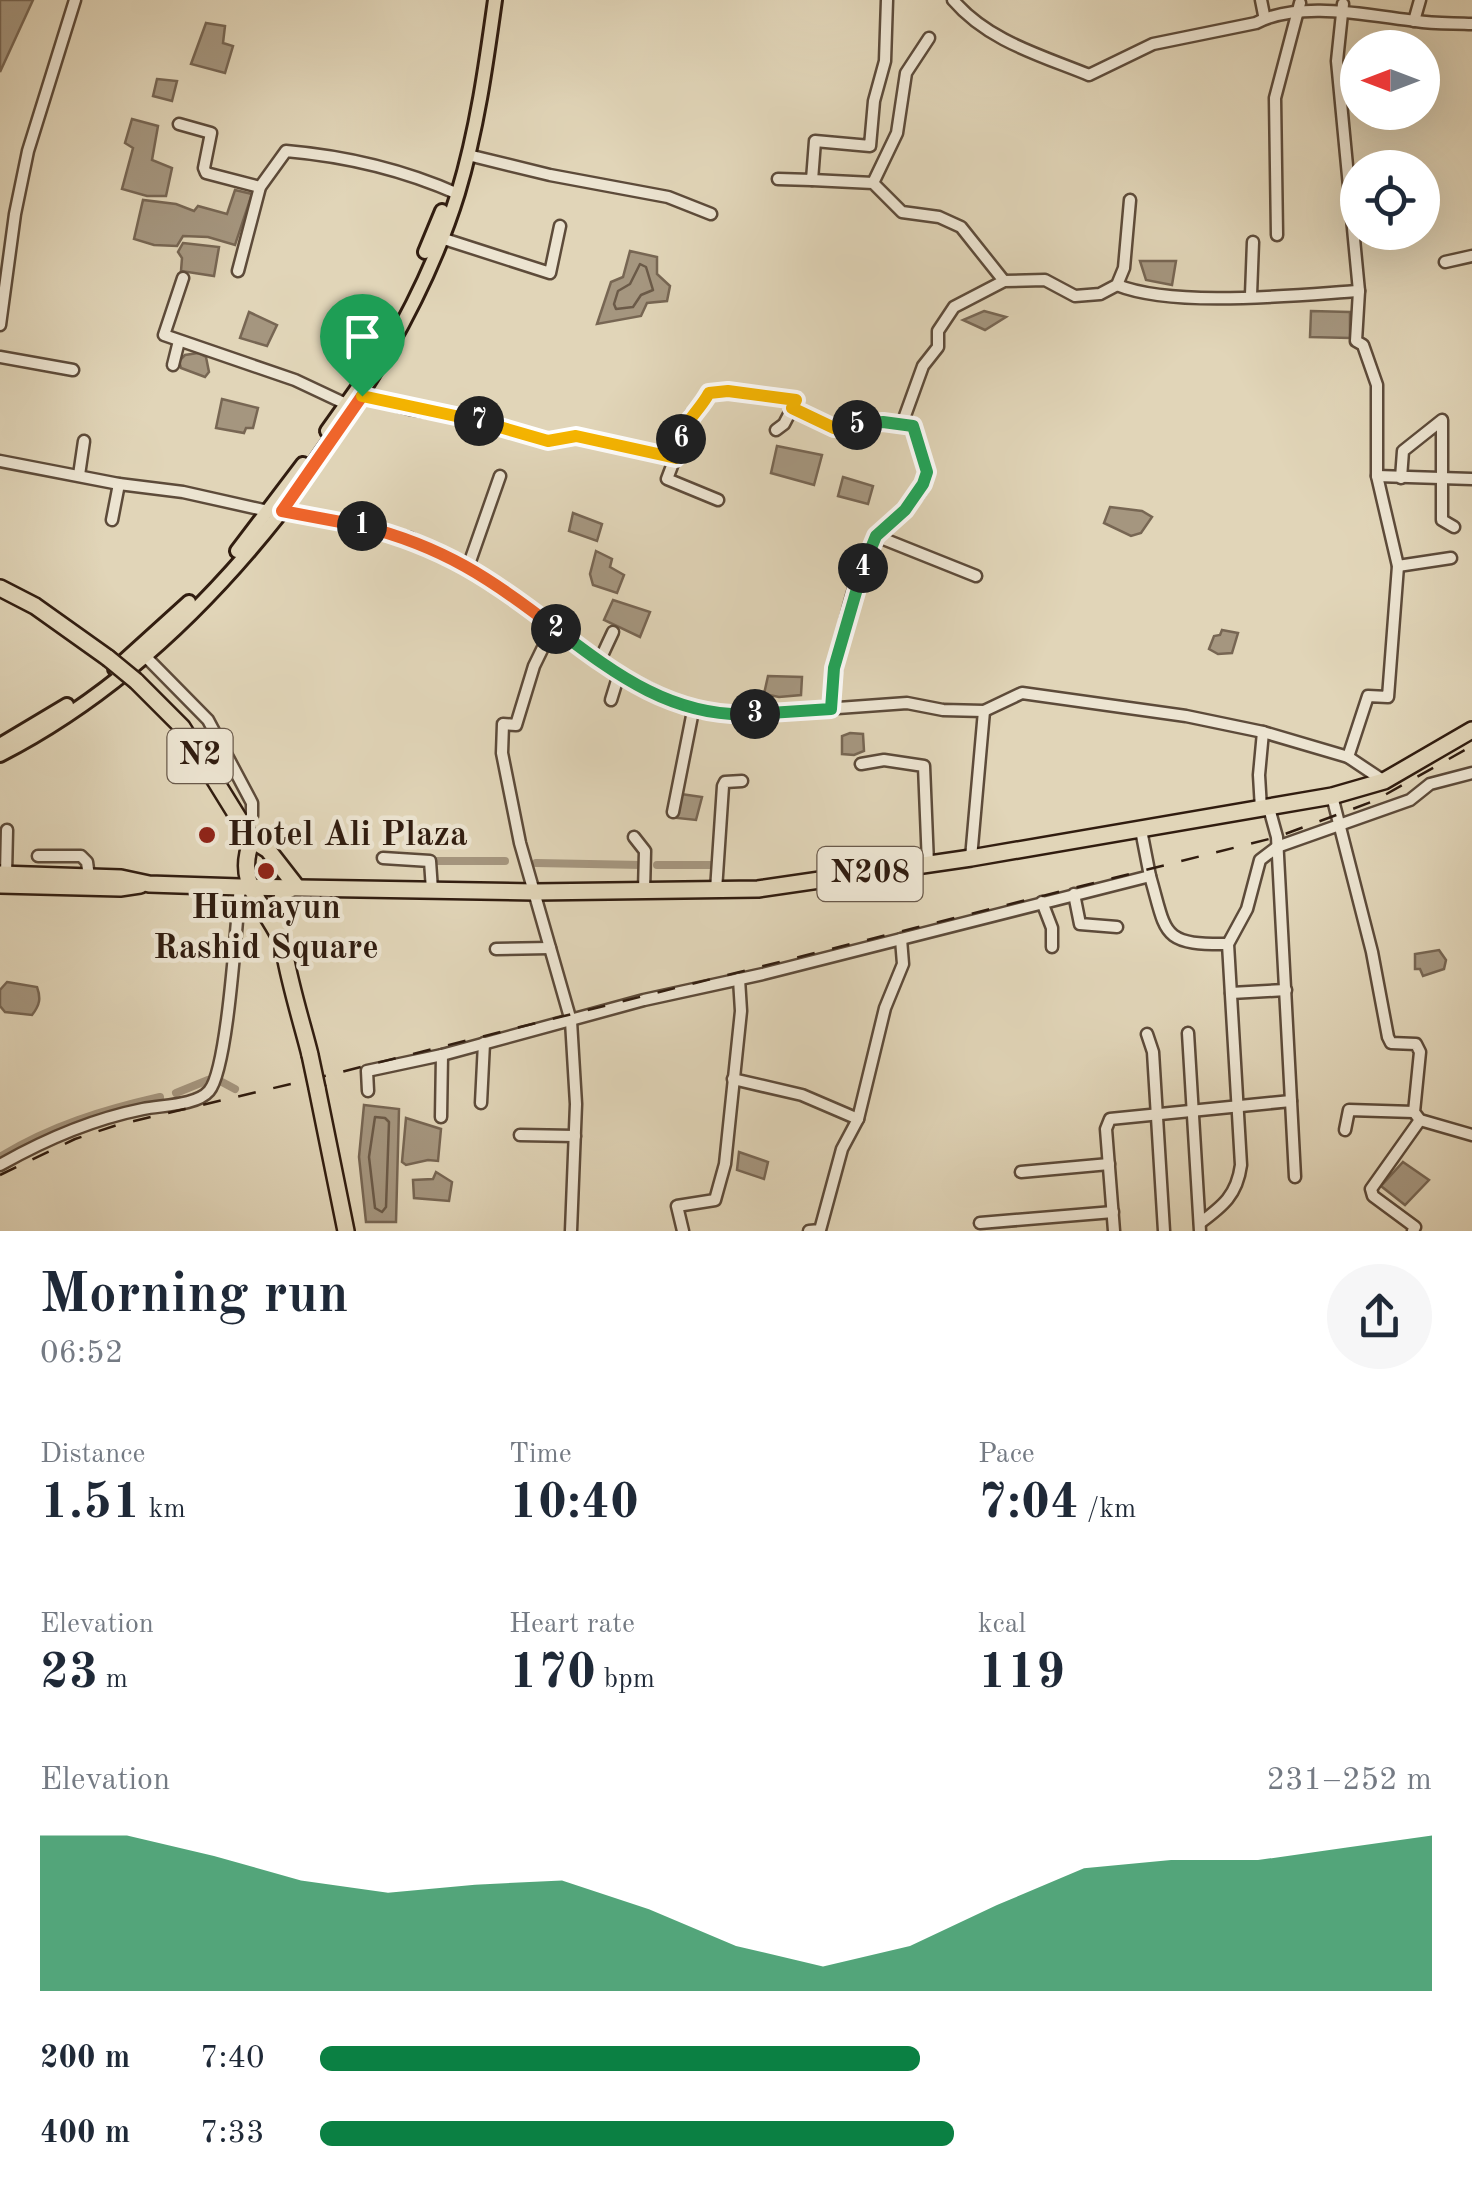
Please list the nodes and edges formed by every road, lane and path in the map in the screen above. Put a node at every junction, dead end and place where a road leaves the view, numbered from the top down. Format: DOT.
graph roads {
  1 [pos="75,0"];
  2 [pos="491,0"];
  3 [pos="888,0"];
  4 [pos="952,0"];
  5 [pos="971,0"];
  6 [pos="1260,0"];
  7 [pos="1420,0"];
  8 [pos="1300,3"];
  9 [pos="1343,4"];
  10 [pos="963,12"];
  11 [pos="1264,15"];
  12 [pos="1414,22"];
  13 [pos="1472,24"];
  14 [pos="929,38"];
  15 [pos="179,124"];
  16 [pos="468,154"];
  17 [pos="778,178"];
  18 [pos="812,180"];
  19 [pos="873,183"];
  20 [pos="260,187"];
  21 [pos="454,193"];
  22 [pos="1130,200"];
  23 [pos="712,214"];
  24 [pos="560,226"];
  25 [pos="1278,235"];
  26 [pos="441,238"];
  27 [pos="1253,242"];
  28 [pos="1472,256"];
  29 [pos="1445,262"];
  30 [pos="238,271"];
  31 [pos="183,278"];
  32 [pos="1004,281"];
  33 [pos="1117,285"];
  34 [pos="1359,291"];
  35 [pos="1251,296"];
  36 [pos="0,325"];
  37 [pos="179,341"];
  38 [pos="0,357"];
  39 [pos="173,366"];
  40 [pos="74,370"];
  41 [pos="362,396"];
  42 [pos="346,404"];
  43 [pos="792,408"];
  44 [pos="902,424"];
  45 [pos="776,430"];
  46 [pos="84,441"];
  47 [pos="676,458"];
  48 [pos="0,461"];
  49 [pos="79,475"];
  50 [pos="500,476"];
  51 [pos="1376,476"];
  52 [pos="1401,478"];
  53 [pos="1441,479"];
  54 [pos="1472,479"];
  55 [pos="118,484"];
  56 [pos="718,500"];
  57 [pos="275,511"];
  58 [pos="112,520"];
  59 [pos="1454,527"];
  60 [pos="876,536"];
  61 [pos="1451,558"];
  62 [pos="1398,566"];
  63 [pos="468,567"];
  64 [pos="976,576"];
  65 [pos="0,588"];
  66 [pos="554,627"];
  67 [pos="613,632"];
  68 [pos="145,656"];
  69 [pos="599,662"];
  70 [pos="619,674"];
  71 [pos="611,700"];
  72 [pos="831,709"];
  73 [pos="693,711"];
  74 [pos="984,711"];
  75 [pos="1472,730"];
  76 [pos="1264,732"];
  77 [pos="0,745"];
  78 [pos="0,755"];
  79 [pos="1348,758"];
  80 [pos="860,764"];
  81 [pos="1472,773"];
  82 [pos="1384,780"];
  83 [pos="742,782"];
  84 [pos="1332,796"];
  85 [pos="1265,809"];
  86 [pos="673,812"];
  87 [pos="1340,826"];
  88 [pos="7,830"];
  89 [pos="1141,830"];
  90 [pos="249,834"];
  91 [pos="634,838"];
  92 [pos="1277,848"];
  93 [pos="38,856"];
  94 [pos="383,858"];
  95 [pos="971,858"];
  96 [pos="928,864"];
  97 [pos="1150,876"];
  98 [pos="89,877"];
  99 [pos="2,878"];
  100 [pos="148,884"];
  101 [pos="244,886"];
  102 [pos="296,886"];
  103 [pos="432,890"];
  104 [pos="716,890"];
  105 [pos="644,891"];
  106 [pos="535,892"];
  107 [pos="1074,894"];
  108 [pos="1042,902"];
  109 [pos="1118,927"];
  110 [pos="900,939"];
  111 [pos="1228,944"];
  112 [pos="284,947"];
  113 [pos="1052,947"];
  114 [pos="496,948"];
  115 [pos="550,948"];
  116 [pos="738,979"];
  117 [pos="1286,990"];
  118 [pos="1231,994"];
  119 [pos="571,1021"];
  120 [pos="1188,1033"];
  121 [pos="1147,1034"];
  122 [pos="484,1043"];
  123 [pos="442,1055"];
  124 [pos="733,1079"];
  125 [pos="368,1091"];
  126 [pos="1291,1101"];
  127 [pos="482,1103"];
  128 [pos="1236,1107"];
  129 [pos="1193,1111"];
  130 [pos="1156,1113"];
  131 [pos="1417,1116"];
  132 [pos="442,1117"];
  133 [pos="858,1119"];
  134 [pos="1345,1130"];
  135 [pos="1472,1134"];
  136 [pos="520,1135"];
  137 [pos="575,1136"];
  138 [pos="1110,1164"];
  139 [pos="0,1166"];
  140 [pos="1021,1172"];
  141 [pos="1295,1177"];
  142 [pos="1113,1212"];
  143 [pos="980,1223"];
  144 [pos="1200,1227"];
  145 [pos="346,1231"];
  146 [pos="571,1231"];
  147 [pos="683,1231"];
  148 [pos="809,1231"];
  149 [pos="820,1231"];
  150 [pos="1114,1231"];
  151 [pos="1164,1231"];
  152 [pos="1413,1231"];
  1 -- 36 [label="street"];
  2 -- 16 [label="main road"];
  2 -- 21 [label="main road"];
  3 -- 18 [label="street"];
  4 -- 10 [label="street"];
  5 -- 10 [label="street"];
  6 -- 11 [label="street"];
  7 -- 12 [label="street"];
  8 -- 9 [label="street"];
  8 -- 11 [label="street"];
  8 -- 25 [label="street"];
  9 -- 12 [label="street"];
  9 -- 34 [label="street"];
  10 -- 11 [label="street"];
  12 -- 13 [label="street"];
  14 -- 19 [label="street"];
  15 -- 20 [label="street"];
  16 -- 21 [label="main road"];
  16 -- 23 [label="street"];
  17 -- 18 [label="street"];
  18 -- 19 [label="street"];
  19 -- 32 [label="street"];
  20 -- 21 [label="street"];
  20 -- 30 [label="street"];
  21 -- 26 [label="main road"];
  21 -- 42 [label="main road"];
  22 -- 33 [label="street"];
  24 -- 26 [label="street"];
  26 -- 41 [label="main road"];
  27 -- 35 [label="street"];
  28 -- 29 [label="street"];
  31 -- 37 [label="street"];
  32 -- 33 [label="street"];
  32 -- 44 [label="street"];
  33 -- 35 [label="street"];
  34 -- 35 [label="street"];
  34 -- 51 [label="street"];
  37 -- 39 [label="street"];
  37 -- 42 [label="street"];
  38 -- 40 [label="street"];
  41 -- 47 [label="street"];
  41 -- 57 [label="main road"];
  42 -- 57 [label="main road"];
  43 -- 44 [label="street"];
  43 -- 45 [label="street"];
  43 -- 47 [label="street"];
  44 -- 60 [label="street"];
  46 -- 49 [label="street"];
  47 -- 56 [label="street"];
  48 -- 49 [label="street"];
  49 -- 55 [label="street"];
  50 -- 63 [label="street"];
  51 -- 52 [label="street"];
  51 -- 62 [label="street"];
  52 -- 53 [label="street"];
  52 -- 53 [label="street"];
  53 -- 54 [label="street"];
  53 -- 59 [label="street"];
  55 -- 57 [label="street"];
  55 -- 58 [label="street"];
  57 -- 63 [label="street"];
  57 -- 68 [label="main road"];
  57 -- 77 [label="main road"];
  60 -- 64 [label="street"];
  60 -- 72 [label="street"];
  61 -- 62 [label="street"];
  62 -- 79 [label="street"];
  63 -- 66 [label="street"];
  65 -- 90 [label="highway, N2, bridge"];
  66 -- 69 [label="street"];
  66 -- 106 [label="street"];
  67 -- 69 [label="street"];
  68 -- 78 [label="main road"];
  68 -- 90 [label="street"];
  69 -- 70 [label="street"];
  70 -- 71 [label="street"];
  70 -- 73 [label="street"];
  72 -- 73 [label="street"];
  72 -- 74 [label="street"];
  73 -- 86 [label="street"];
  74 -- 76 [label="street"];
  74 -- 95 [label="street"];
  75 -- 82 [label="highway, N208"];
  76 -- 79 [label="street"];
  76 -- 85 [label="street"];
  79 -- 82 [label="street"];
  80 -- 96 [label="street"];
  81 -- 87 [label="street"];
  82 -- 84 [label="highway, N208"];
  83 -- 104 [label="street"];
  84 -- 85 [label="highway, N208"];
  84 -- 87 [label="street"];
  85 -- 89 [label="highway, N208"];
  85 -- 92 [label="street"];
  87 -- 92 [label="street"];
  87 -- 131 [label="street"];
  88 -- 99 [label="street"];
  89 -- 95 [label="highway, N208"];
  89 -- 97 [label="street"];
  90 -- 101 [label="highway"];
  90 -- 102 [label="highway, N2"];
  91 -- 105 [label="street"];
  92 -- 111 [label="street"];
  92 -- 117 [label="street"];
  93 -- 98 [label="street"];
  94 -- 103 [label="street"];
  95 -- 96 [label="highway, N208"];
  96 -- 104 [label="highway, N208"];
  97 -- 107 [label="street"];
  97 -- 111 [label="street"];
  98 -- 99 [label="highway"];
  98 -- 100 [label="highway"];
  99 -- 100 [label="highway"];
  100 -- 101 [label="highway"];
  101 -- 102 [label="highway, N208"];
  101 -- 112 [label="highway"];
  101 -- 139 [label="street"];
  102 -- 103 [label="highway, N208"];
  102 -- 112 [label="highway"];
  103 -- 106 [label="highway, N208"];
  104 -- 105 [label="highway, N208"];
  105 -- 106 [label="highway, N208"];
  106 -- 115 [label="street"];
  107 -- 108 [label="street"];
  107 -- 109 [label="street"];
  108 -- 110 [label="street"];
  108 -- 113 [label="street"];
  110 -- 116 [label="street"];
  110 -- 133 [label="street"];
  111 -- 118 [label="street"];
  112 -- 145 [label="highway, bridge"];
  114 -- 115 [label="street"];
  115 -- 119 [label="street"];
  116 -- 119 [label="street"];
  116 -- 124 [label="street"];
  117 -- 118 [label="street"];
  117 -- 126 [label="street"];
  118 -- 128 [label="street"];
  119 -- 122 [label="street"];
  119 -- 137 [label="street"];
  120 -- 129 [label="street"];
  121 -- 130 [label="street"];
  122 -- 123 [label="street"];
  122 -- 127 [label="street"];
  123 -- 125 [label="street"];
  123 -- 132 [label="street"];
  124 -- 133 [label="street"];
  124 -- 147 [label="street"];
  126 -- 128 [label="street"];
  126 -- 141 [label="street"];
  128 -- 129 [label="street"];
  128 -- 144 [label="street"];
  129 -- 130 [label="street"];
  129 -- 144 [label="street"];
  130 -- 138 [label="street"];
  130 -- 151 [label="street"];
  131 -- 134 [label="street"];
  131 -- 135 [label="street"];
  131 -- 152 [label="street"];
  133 -- 149 [label="street"];
  136 -- 137 [label="street"];
  137 -- 146 [label="street"];
  138 -- 140 [label="street"];
  138 -- 142 [label="street"];
  142 -- 143 [label="street"];
  142 -- 150 [label="street"];
  148 -- 149 [label="street"];
}
